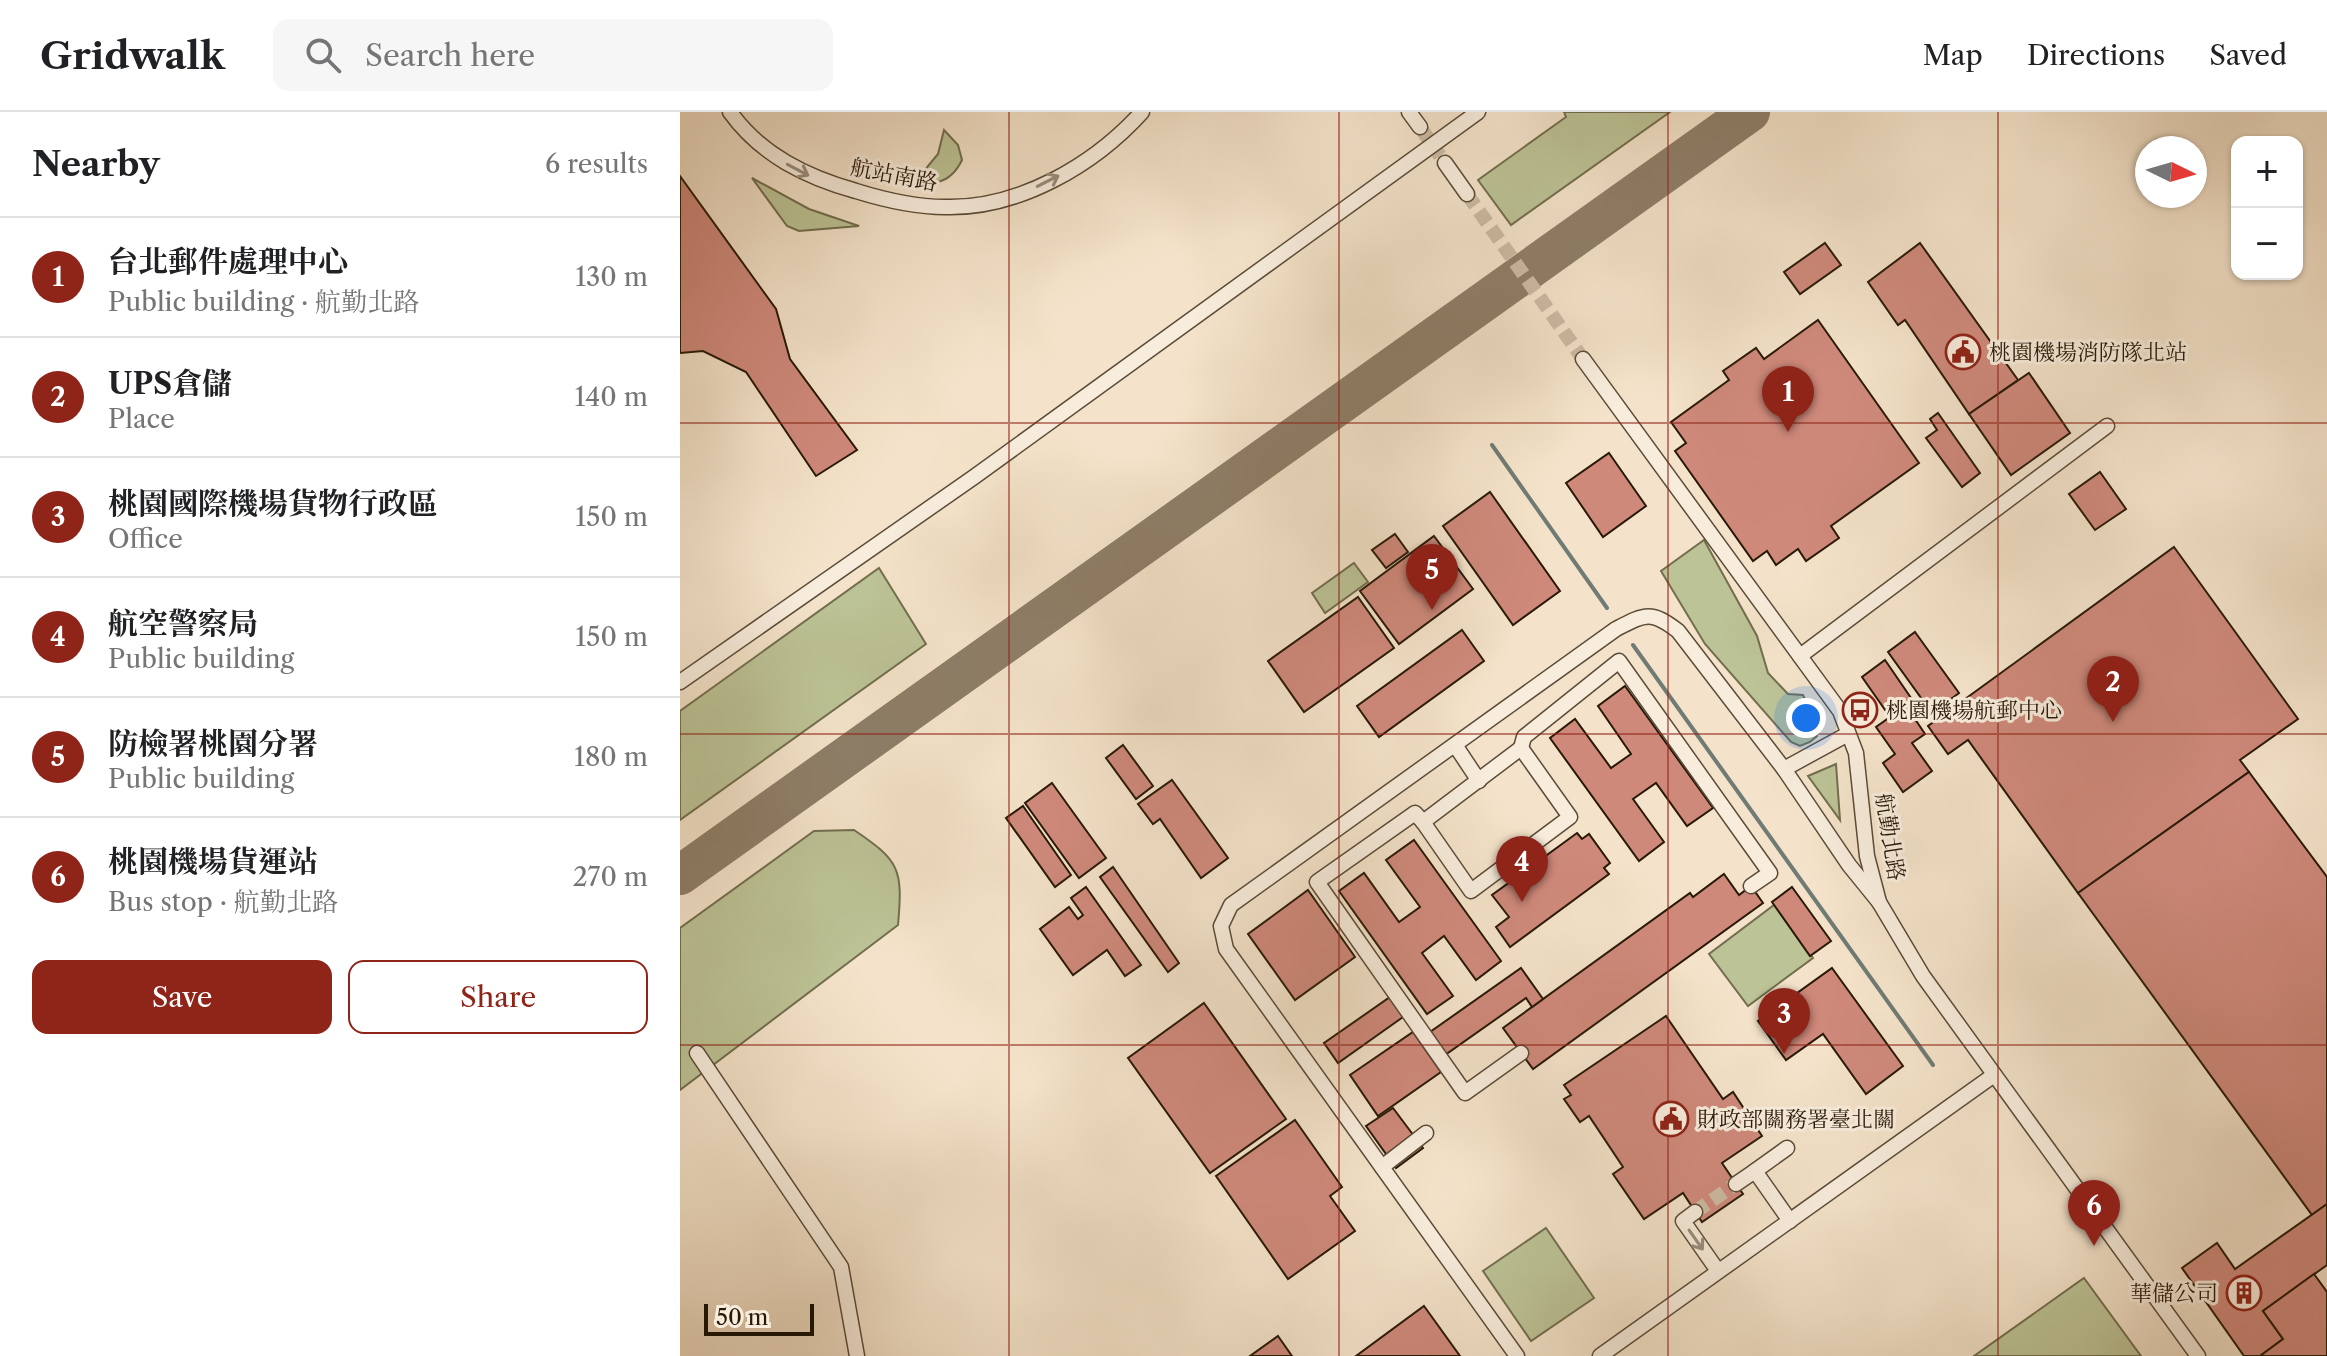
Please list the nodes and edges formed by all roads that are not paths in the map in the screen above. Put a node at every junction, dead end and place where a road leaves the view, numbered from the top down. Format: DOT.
graph roads {
  1 [pos="1142,112"];
  2 [pos="1409,112"];
  3 [pos="1474,113"];
  4 [pos="734,115"];
  5 [pos="1420,127"];
  6 [pos="1445,163"];
  7 [pos="1467,194"];
  8 [pos="1583,359"];
  9 [pos="2107,426"];
  10 [pos="1800,656"];
  11 [pos="680,682"];
  12 [pos="1848,734"];
  13 [pos="1455,745"];
  14 [pos="1521,748"];
  15 [pos="1784,769"];
  16 [pos="1479,781"];
  17 [pos="1423,822"];
  18 [pos="1751,886"];
  19 [pos="1879,902"];
  20 [pos="697,1053"];
  21 [pos="1521,1053"];
  22 [pos="1994,1075"];
  23 [pos="1426,1133"];
  24 [pos="1787,1148"];
  25 [pos="1382,1167"];
  26 [pos="1755,1171"];
  27 [pos="1736,1184"];
  28 [pos="1695,1212"];
  29 [pos="1790,1221"];
  30 [pos="1718,1271"];
  31 [pos="857,1356"];
  32 [pos="1517,1356"];
  33 [pos="1600,1356"];
  34 [pos="2198,1356"];
  4 -- 1 [label="street, 航站南路, one-way"];
  2 -- 5 [label="street"];
  3 -- 11 [label="street"];
  6 -- 7 [label="street"];
  8 -- 10 [label="street, 航勤北路"];
  9 -- 10 [label="street"];
  10 -- 12 [label="street, 航勤北路"];
  12 -- 15 [label="street"];
  12 -- 19 [label="street, 航勤北路"];
  13 -- 15 [label="street"];
  13 -- 16 [label="street"];
  13 -- 25 [label="street"];
  14 -- 16 [label="street"];
  14 -- 17 [label="street"];
  14 -- 18 [label="street"];
  15 -- 19 [label="street"];
  16 -- 17 [label="street"];
  17 -- 21 [label="street"];
  19 -- 22 [label="street, 航勤北路"];
  20 -- 31 [label="street"];
  22 -- 29 [label="street"];
  22 -- 34 [label="street, 航勤北路"];
  23 -- 25 [label="street"];
  24 -- 26 [label="street"];
  25 -- 32 [label="street"];
  26 -- 27 [label="street"];
  26 -- 29 [label="street"];
  28 -- 30 [label="street, one-way"];
  29 -- 30 [label="street"];
  30 -- 33 [label="street"];
}
